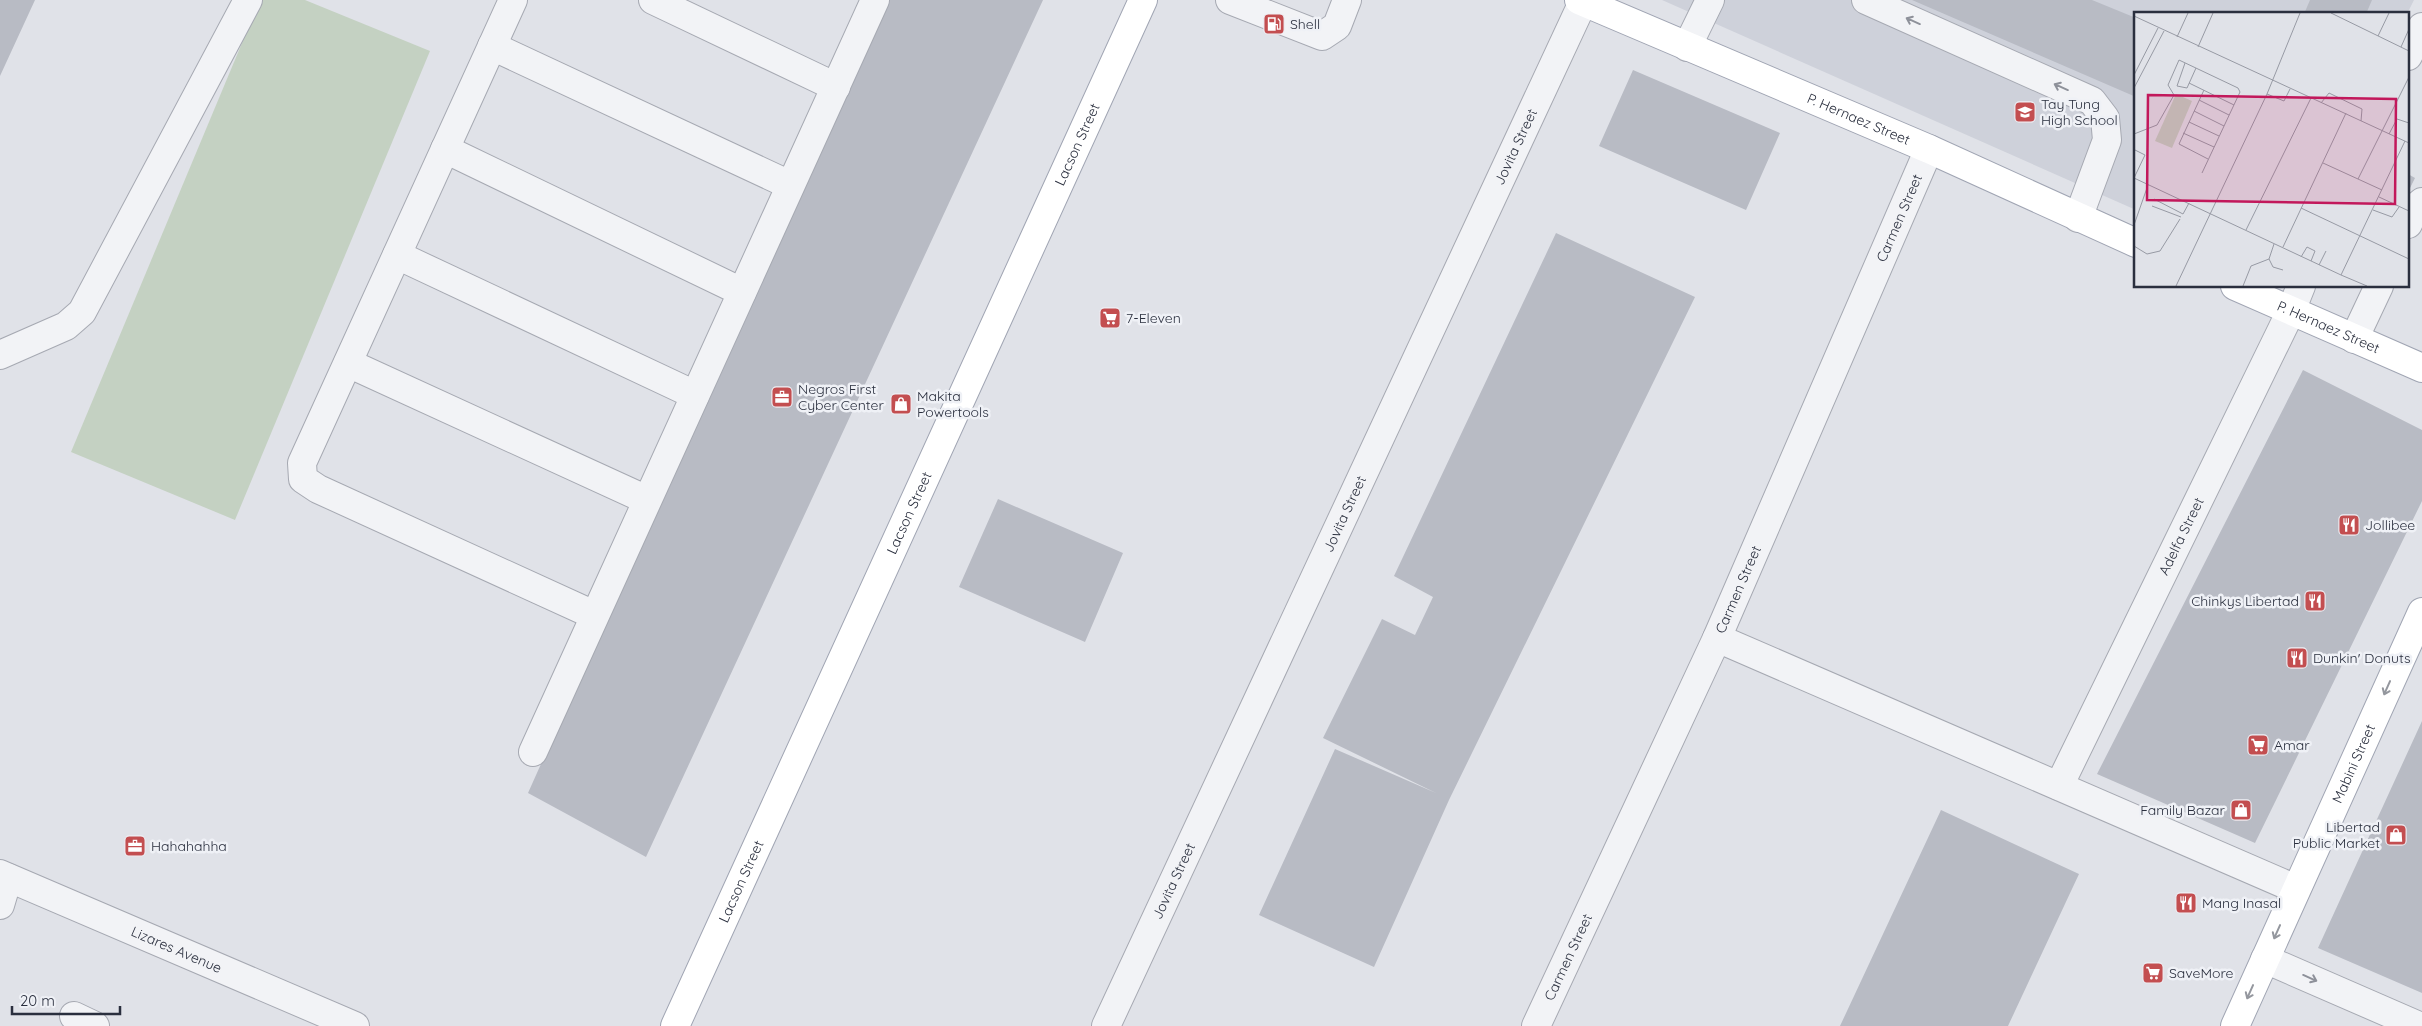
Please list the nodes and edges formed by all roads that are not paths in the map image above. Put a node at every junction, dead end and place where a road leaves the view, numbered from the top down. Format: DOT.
graph roads {
  1 [pos="248,0"];
  2 [pos="513,0"];
  3 [pos="653,0"];
  4 [pos="876,0"];
  5 [pos="1143,0"];
  6 [pos="1230,0"];
  7 [pos="1347,0"];
  8 [pos="1710,0"];
  9 [pos="1866,0"];
  10 [pos="1581,1"];
  11 [pos="2422,27"];
  12 [pos="492,46"];
  13 [pos="1687,47"];
  14 [pos="2410,52"];
  15 [pos="836,87"];
  16 [pos="445,149"];
  17 [pos="1929,149"];
  18 [pos="790,185"];
  19 [pos="2422,202"];
  20 [pos="2078,218"];
  21 [pos="2410,220"];
  22 [pos="2134,242"];
  23 [pos="397,254"];
  24 [pos="2245,288"];
  25 [pos="2378,288"];
  26 [pos="742,292"];
  27 [pos="2296,298"];
  28 [pos="2354,339"];
  29 [pos="0,354"];
  30 [pos="348,363"];
  31 [pos="2422,368"];
  32 [pos="695,395"];
  33 [pos="647,500"];
  34 [pos="2422,612"];
  35 [pos="594,615"];
  36 [pos="1717,638"];
  37 [pos="532,752"];
  38 [pos="2059,786"];
  39 [pos="4,876"];
  40 [pos="2296,890"];
  41 [pos="0,905"];
  42 [pos="2265,959"];
  43 [pos="355,1026"];
  44 [pos="675,1026"];
  45 [pos="1106,1026"];
  46 [pos="1536,1026"];
  47 [pos="2235,1026"];
  48 [pos="2419,1026"];
  1 -- 29 [label="street"];
  2 -- 12 [label="street"];
  3 -- 15 [label="street"];
  4 -- 15 [label="street"];
  5 -- 44 [label="main road, Lacson Street"];
  6 -- 7 [label="street"];
  8 -- 13 [label="street"];
  20 -- 9 [label="street, one-way"];
  10 -- 13 [label="main road, P. Hernaez Street"];
  10 -- 45 [label="street, Jovita Street"];
  11 -- 14 [label="street"];
  12 -- 16 [label="street"];
  12 -- 18 [label="street"];
  13 -- 17 [label="main road, P. Hernaez Street"];
  15 -- 18 [label="street"];
  16 -- 23 [label="street"];
  16 -- 26 [label="street"];
  17 -- 20 [label="main road, P. Hernaez Street"];
  17 -- 36 [label="street, Carmen Street"];
  18 -- 26 [label="street"];
  19 -- 21 [label="street"];
  20 -- 22 [label="main road, P. Hernaez Street"];
  23 -- 30 [label="street"];
  23 -- 32 [label="street"];
  24 -- 27 [label="main road, P. Hernaez Street"];
  25 -- 28 [label="street"];
  26 -- 32 [label="street"];
  27 -- 28 [label="main road, P. Hernaez Street"];
  27 -- 38 [label="street, Adelfa Street"];
  28 -- 31 [label="main road, P. Hernaez Street"];
  30 -- 33 [label="street"];
  30 -- 35 [label="street"];
  32 -- 33 [label="street"];
  33 -- 35 [label="street"];
  34 -- 40 [label="main road, Mabini Street, one-way"];
  35 -- 37 [label="street"];
  36 -- 38 [label="street"];
  36 -- 46 [label="street, Carmen Street"];
  38 -- 40 [label="street"];
  39 -- 41 [label="street"];
  39 -- 43 [label="street, Lizares Avenue"];
  40 -- 42 [label="main road, Mabini Street, one-way"];
  42 -- 47 [label="main road, Mabini Street, one-way"];
  42 -- 48 [label="street, one-way"];
}
